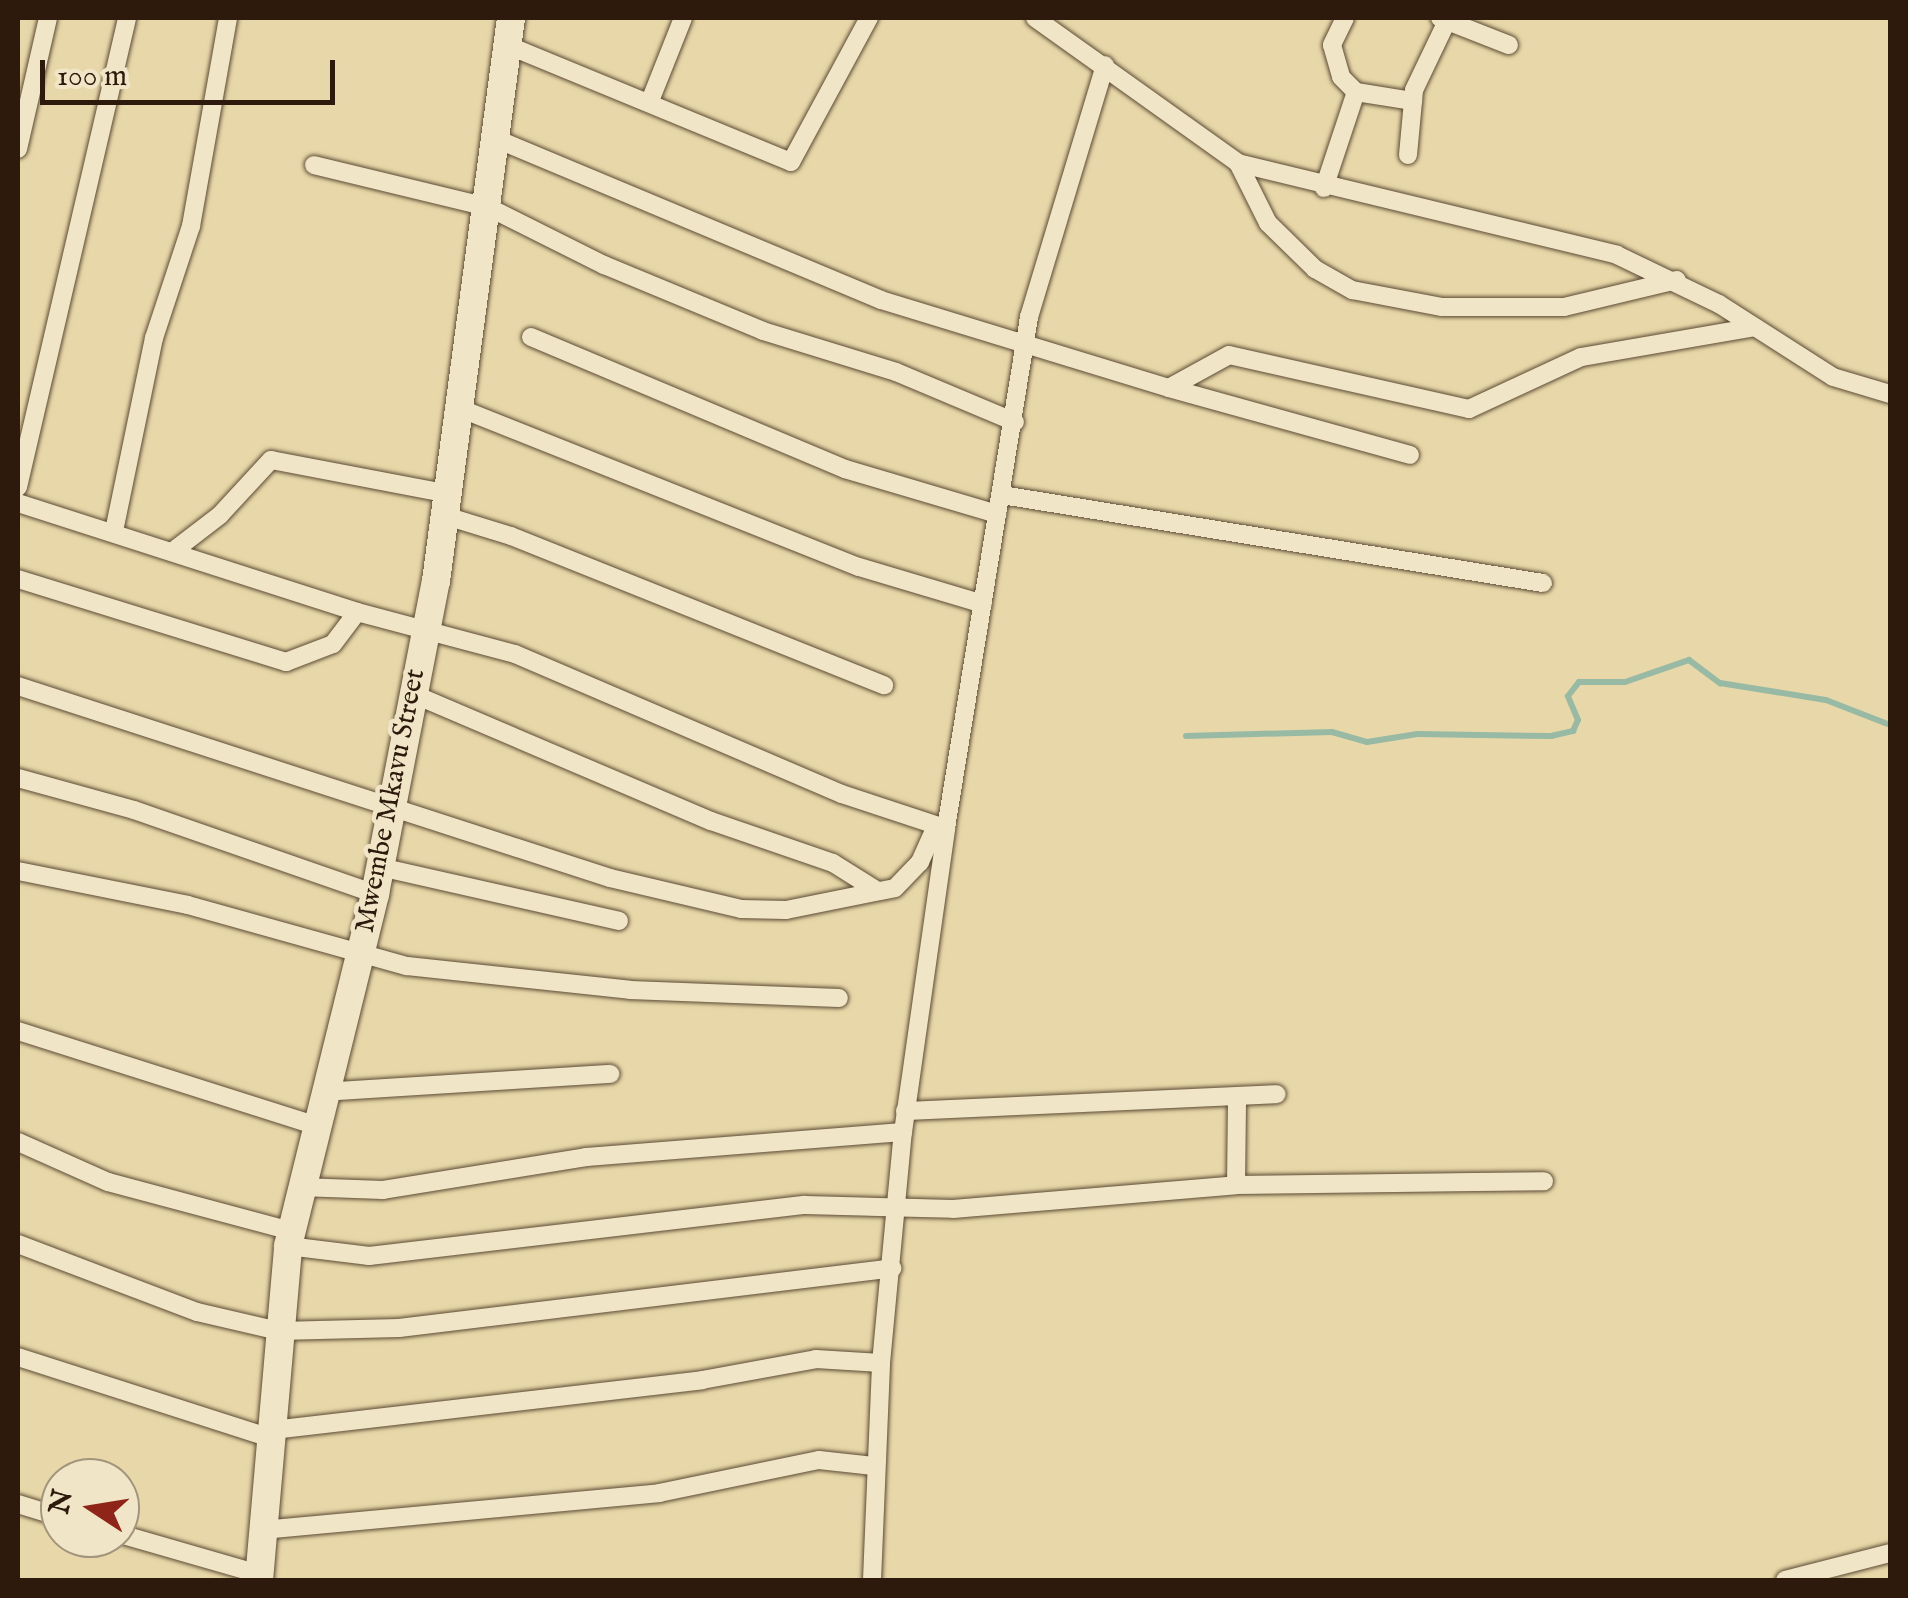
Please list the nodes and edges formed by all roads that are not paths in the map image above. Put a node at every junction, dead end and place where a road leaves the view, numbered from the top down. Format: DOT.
graph roads {
  1 [pos="48,18"];
  2 [pos="127,18"];
  3 [pos="228,18"];
  4 [pos="683,18"];
  5 [pos="869,18"];
  6 [pos="1035,18"];
  7 [pos="1346,18"];
  8 [pos="1443,19"];
  9 [pos="509,31"];
  10 [pos="1510,45"];
  11 [pos="1105,66"];
  12 [pos="1356,92"];
  13 [pos="25,94"];
  14 [pos="1413,101"];
  15 [pos="650,102"];
  16 [pos="494,138"];
  17 [pos="18,148"];
  18 [pos="1408,155"];
  19 [pos="1238,163"];
  20 [pos="314,165"];
  21 [pos="1324,188"];
  22 [pos="488,206"];
  23 [pos="1678,280"];
  24 [pos="1754,327"];
  25 [pos="531,337"];
  26 [pos="1026,342"];
  27 [pos="1169,388"];
  28 [pos="1890,394"];
  29 [pos="459,408"];
  30 [pos="1015,422"];
  31 [pos="1410,455"];
  32 [pos="18,487"];
  33 [pos="18,503"];
  34 [pos="448,505"];
  35 [pos="999,505"];
  36 [pos="114,531"];
  37 [pos="172,552"];
  38 [pos="18,579"];
  39 [pos="1543,583"];
  40 [pos="983,604"];
  41 [pos="358,612"];
  42 [pos="426,628"];
  43 [pos="884,685"];
  44 [pos="18,686"];
  45 [pos="412,694"];
  46 [pos="18,778"];
  47 [pos="394,804"];
  48 [pos="941,827"];
  49 [pos="18,870"];
  50 [pos="378,880"];
  51 [pos="876,890"];
  52 [pos="619,921"];
  53 [pos="358,957"];
  54 [pos="839,998"];
  55 [pos="18,1030"];
  56 [pos="610,1074"];
  57 [pos="322,1092"];
  58 [pos="1276,1094"];
  59 [pos="1237,1099"];
  60 [pos="905,1111"];
  61 [pos="315,1124"];
  62 [pos="902,1132"];
  63 [pos="18,1142"];
  64 [pos="1544,1180"];
  65 [pos="1236,1185"];
  66 [pos="300,1187"];
  67 [pos="898,1204"];
  68 [pos="289,1239"];
  69 [pos="18,1244"];
  70 [pos="892,1268"];
  71 [pos="279,1331"];
  72 [pos="18,1356"];
  73 [pos="881,1363"];
  74 [pos="272,1434"];
  75 [pos="874,1466"];
  76 [pos="263,1530"];
  77 [pos="140,1540"];
  78 [pos="1890,1553"];
  79 [pos="259,1577"];
  80 [pos="872,1580"];
  81 [pos="1785,1580"];
  1 -- 13 [label="street"];
  2 -- 32 [label="street"];
  3 -- 36 [label="street"];
  4 -- 15 [label="street"];
  5 -- 15 [label="street"];
  6 -- 11 [label="street"];
  7 -- 12 [label="street"];
  8 -- 10 [label="street"];
  8 -- 14 [label="street"];
  9 -- 15 [label="street"];
  9 -- 16 [label="street, Mwembe Mkavu Street"];
  11 -- 19 [label="street"];
  11 -- 26 [label="street"];
  12 -- 14 [label="street"];
  12 -- 21 [label="street"];
  13 -- 17 [label="street"];
  14 -- 18 [label="street"];
  16 -- 22 [label="street, Mwembe Mkavu Street"];
  16 -- 26 [label="street"];
  19 -- 21 [label="street"];
  19 -- 23 [label="street"];
  20 -- 22 [label="street"];
  21 -- 23 [label="street"];
  22 -- 29 [label="street, Mwembe Mkavu Street"];
  22 -- 30 [label="street"];
  23 -- 24 [label="street"];
  24 -- 27 [label="street"];
  24 -- 28 [label="street"];
  25 -- 35 [label="street"];
  26 -- 27 [label="street"];
  26 -- 30 [label="street"];
  27 -- 31 [label="street"];
  29 -- 34 [label="street, Mwembe Mkavu Street"];
  29 -- 40 [label="street"];
  30 -- 35 [label="street"];
  33 -- 36 [label="street"];
  34 -- 37 [label="street"];
  34 -- 42 [label="street, Mwembe Mkavu Street"];
  34 -- 43 [label="street"];
  35 -- 39 [label="street"];
  35 -- 40 [label="street"];
  36 -- 37 [label="street"];
  37 -- 41 [label="street"];
  38 -- 41 [label="street"];
  40 -- 48 [label="street"];
  41 -- 42 [label="street"];
  42 -- 45 [label="street, Mwembe Mkavu Street"];
  42 -- 48 [label="street"];
  44 -- 47 [label="street"];
  45 -- 47 [label="street, Mwembe Mkavu Street"];
  45 -- 51 [label="street"];
  46 -- 50 [label="street"];
  47 -- 50 [label="street, Mwembe Mkavu Street"];
  47 -- 51 [label="street"];
  48 -- 51 [label="street"];
  48 -- 60 [label="street"];
  49 -- 53 [label="street"];
  50 -- 52 [label="street"];
  50 -- 53 [label="street, Mwembe Mkavu Street"];
  53 -- 54 [label="street"];
  53 -- 57 [label="street, Mwembe Mkavu Street"];
  55 -- 61 [label="street"];
  56 -- 57 [label="street"];
  57 -- 61 [label="street, Mwembe Mkavu Street"];
  58 -- 59 [label="street"];
  59 -- 60 [label="street"];
  59 -- 65 [label="street"];
  60 -- 62 [label="street"];
  61 -- 66 [label="street, Mwembe Mkavu Street"];
  62 -- 66 [label="street"];
  62 -- 67 [label="street"];
  63 -- 68 [label="street"];
  64 -- 65 [label="street"];
  65 -- 67 [label="street"];
  66 -- 68 [label="street, Mwembe Mkavu Street"];
  67 -- 68 [label="street"];
  67 -- 70 [label="street"];
  68 -- 71 [label="street, Mwembe Mkavu Street"];
  69 -- 71 [label="street"];
  70 -- 71 [label="street"];
  70 -- 73 [label="street"];
  71 -- 74 [label="street, Mwembe Mkavu Street"];
  72 -- 74 [label="street"];
  73 -- 74 [label="street"];
  73 -- 75 [label="street"];
  74 -- 76 [label="street, Mwembe Mkavu Street"];
  75 -- 76 [label="street"];
  75 -- 80 [label="street"];
  76 -- 79 [label="street, Mwembe Mkavu Street"];
  77 -- 79 [label="street"];
  78 -- 81 [label="street"];
}
